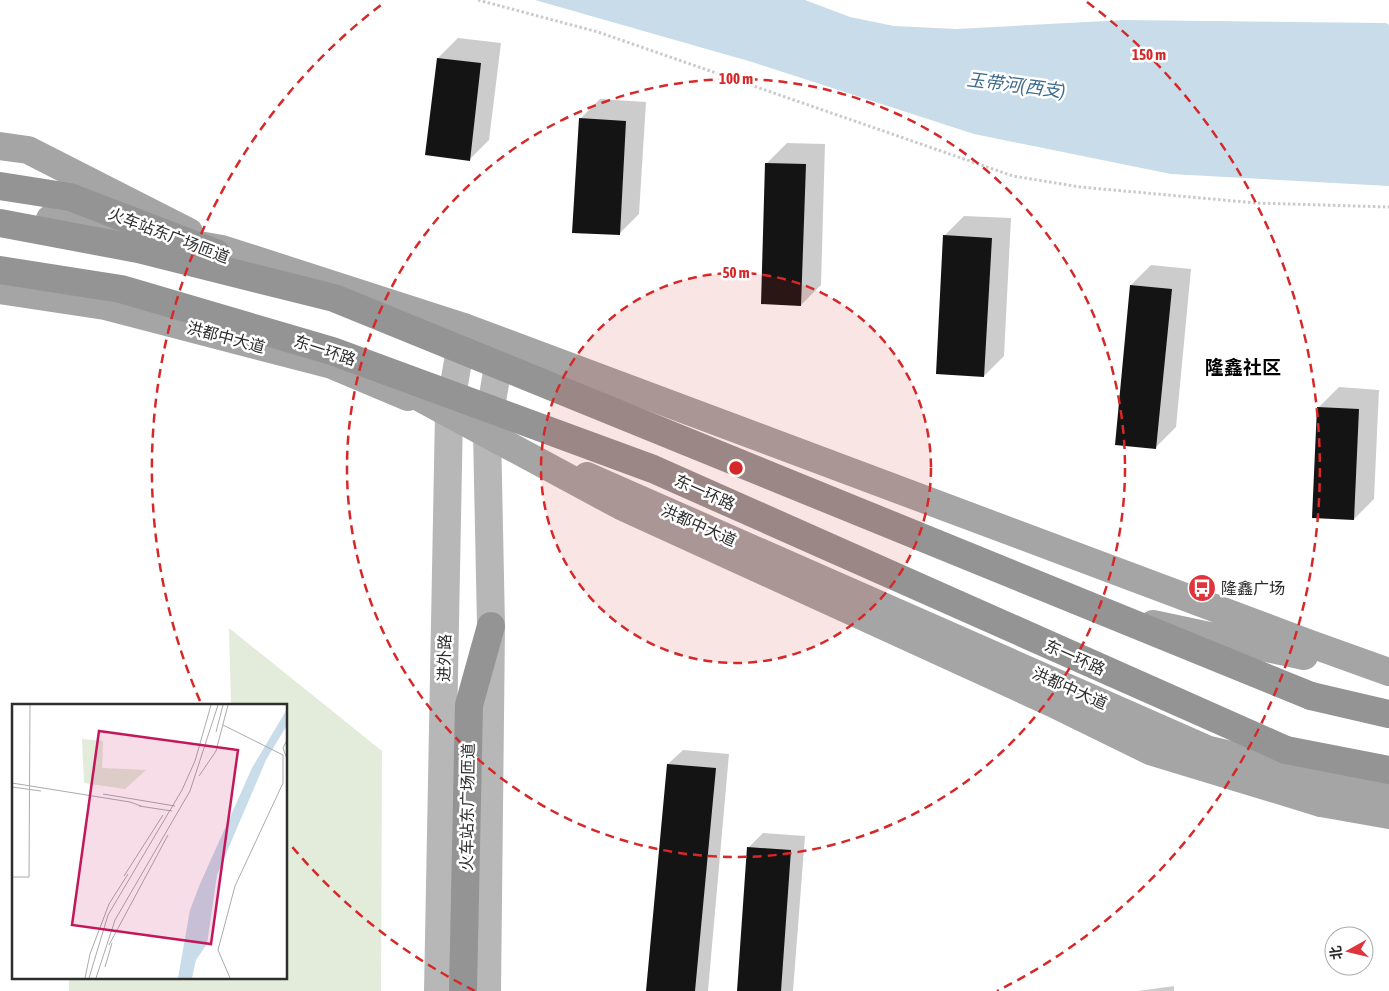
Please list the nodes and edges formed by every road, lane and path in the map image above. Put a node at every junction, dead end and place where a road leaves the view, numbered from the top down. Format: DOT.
graph roads {
  1 [pos="478,0"];
  2 [pos="0,146"];
  3 [pos="0,186"];
  4 [pos="1389,207"];
  5 [pos="0,210"];
  6 [pos="0,223"];
  7 [pos="222,249"];
  8 [pos="0,270"];
  9 [pos="0,290"];
  10 [pos="334,298"];
  11 [pos="464,326"];
  12 [pos="502,342"];
  13 [pos="332,351"];
  14 [pos="449,413"];
  15 [pos="487,431"];
  16 [pos="1112,615"];
  17 [pos="491,626"];
  18 [pos="1389,673"];
  19 [pos="1389,714"];
  20 [pos="1389,770"];
  21 [pos="1389,792"];
  22 [pos="1389,815"];
  23 [pos="438,991"];
  24 [pos="463,991"];
  25 [pos="487,991"];
  1 -- 4 [label="path"];
  2 -- 7 [label="main road"];
  3 -- 10 [label="highway, 火车站东广场匝道, bridge"];
  5 -- 7 [label="main road"];
  6 -- 10 [label="highway, bridge"];
  7 -- 11 [label="main road"];
  8 -- 13 [label="highway, 东一环路, bridge"];
  9 -- 14 [label="main road, 洪都中大道"];
  10 -- 16 [label="highway, bridge"];
  11 -- 12 [label="main road"];
  11 -- 14 [label="street, 进外路"];
  12 -- 15 [label="street"];
  12 -- 18 [label="main road"];
  13 -- 20 [label="highway, 东一环路, bridge"];
  13 -- 22 [label="main road, bridge"];
  14 -- 15 [label="main road, 洪都中大道"];
  14 -- 23 [label="street, 进外路"];
  15 -- 17 [label="street"];
  15 -- 21 [label="main road, 洪都中大道"];
  16 -- 18 [label="main road, bridge"];
  16 -- 19 [label="highway, bridge"];
  17 -- 24 [label="highway, 火车站东广场匝道"];
  17 -- 25 [label="street"];
}
